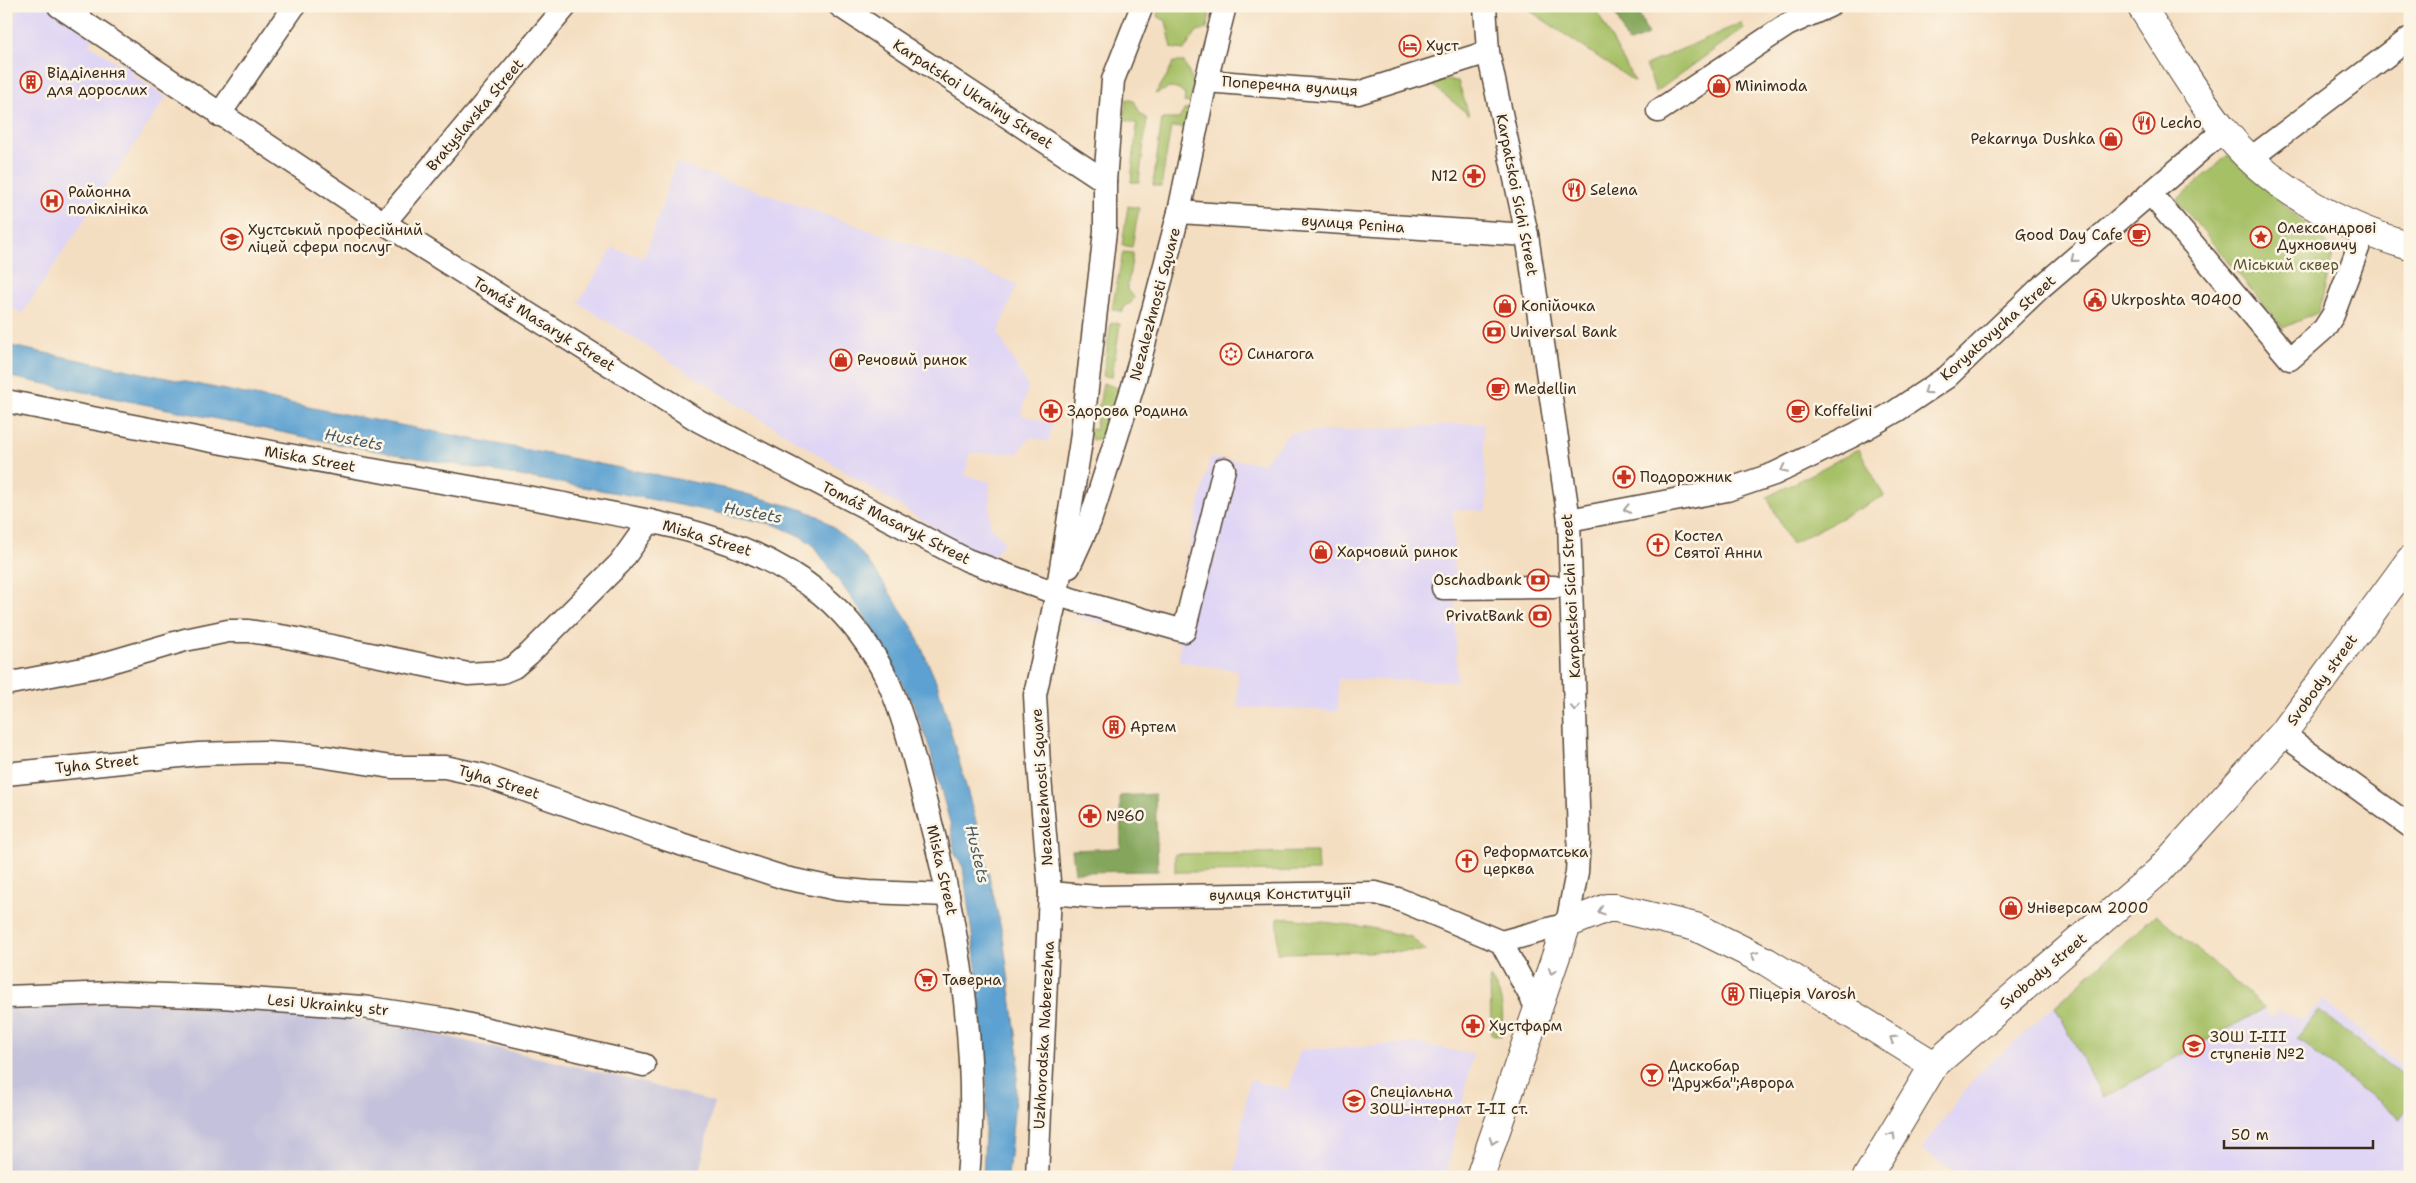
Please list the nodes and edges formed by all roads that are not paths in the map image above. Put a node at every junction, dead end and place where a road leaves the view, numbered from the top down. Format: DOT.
graph roads {
  1 [pos="58,6"];
  2 [pos="294,6"];
  3 [pos="566,6"];
  4 [pos="840,6"];
  5 [pos="1142,6"];
  6 [pos="1225,6"];
  7 [pos="1485,6"];
  8 [pos="1829,6"];
  9 [pos="2141,6"];
  10 [pos="2410,38"];
  11 [pos="1488,52"];
  12 [pos="1206,81"];
  13 [pos="1658,111"];
  14 [pos="219,115"];
  15 [pos="2224,130"];
  16 [pos="2251,158"];
  17 [pos="1105,181"];
  18 [pos="2150,193"];
  19 [pos="1179,212"];
  20 [pos="384,223"];
  21 [pos="1527,235"];
  22 [pos="2371,235"];
  23 [pos="2410,246"];
  24 [pos="2410,256"];
  25 [pos="6,401"];
  26 [pos="1224,469"];
  27 [pos="1568,520"];
  28 [pos="650,521"];
  29 [pos="2410,560"];
  30 [pos="1554,587"];
  31 [pos="1443,588"];
  32 [pos="1057,593"];
  33 [pos="6,684"];
  34 [pos="2284,732"];
  35 [pos="6,774"];
  36 [pos="2410,826"];
  37 [pos="1050,893"];
  38 [pos="948,895"];
  39 [pos="1567,924"];
  40 [pos="1501,942"];
  41 [pos="6,997"];
  42 [pos="1538,1010"];
  43 [pos="644,1065"];
  44 [pos="1934,1065"];
  45 [pos="968,1177"];
  46 [pos="1037,1177"];
  47 [pos="1480,1177"];
  48 [pos="1867,1177"];
  1 -- 14 [label="street, Tomáš Masaryk Street"];
  2 -- 14 [label="street"];
  3 -- 20 [label="street, Bratyslavska Street"];
  4 -- 17 [label="street, Karpatskoi Ukrainy Street"];
  5 -- 17 [label="street, Nezalezhnosti Square"];
  6 -- 12 [label="street, Nezalezhnosti Square"];
  7 -- 11 [label="street, Karpatskoi Sichi Street"];
  8 -- 13 [label="street"];
  9 -- 15 [label="main road"];
  10 -- 16 [label="street"];
  11 -- 12 [label="street, Поперечна вулиця"];
  11 -- 21 [label="street, Karpatskoi Sichi Street"];
  12 -- 19 [label="street, Nezalezhnosti Square"];
  14 -- 20 [label="street, Tomáš Masaryk Street"];
  15 -- 16 [label="main road"];
  15 -- 18 [label="street, Koryatovycha Street"];
  16 -- 22 [label="main road"];
  17 -- 32 [label="street, Nezalezhnosti Square"];
  18 -- 22 [label="street"];
  18 -- 27 [label="street, Koryatovycha Street, one-way"];
  19 -- 21 [label="street, вулиця Рєпіна"];
  19 -- 32 [label="street, Nezalezhnosti Square"];
  20 -- 32 [label="street, Tomáš Masaryk Street"];
  21 -- 27 [label="street, Karpatskoi Sichi Street"];
  22 -- 23 [label="main road"];
  22 -- 24 [label="main road"];
  25 -- 28 [label="street, Miska Street"];
  26 -- 32 [label="street, Tomáš Masaryk Street"];
  27 -- 39 [label="street, Karpatskoi Sichi Street, one-way"];
  28 -- 33 [label="street"];
  28 -- 38 [label="street, Miska Street"];
  29 -- 34 [label="main road, Svobody street"];
  30 -- 31 [label="street"];
  32 -- 37 [label="street, Nezalezhnosti Square"];
  34 -- 36 [label="street"];
  34 -- 44 [label="main road, Svobody street"];
  35 -- 38 [label="street, Tyha Street"];
  37 -- 40 [label="street, вулиця Конституції"];
  37 -- 46 [label="street, Uzhhorodska Naberezhna"];
  38 -- 45 [label="street, Miska Street"];
  39 -- 40 [label="street"];
  39 -- 42 [label="main road, Karpatskoi Sichi Street, one-way"];
  44 -- 39 [label="main road, one-way"];
  40 -- 42 [label="street"];
  41 -- 43 [label="street, Lesi Ukrainky str"];
  42 -- 47 [label="main road, Karpatskoi Sichi Street, one-way"];
  48 -- 44 [label="main road, Svobody street, one-way"];
}
